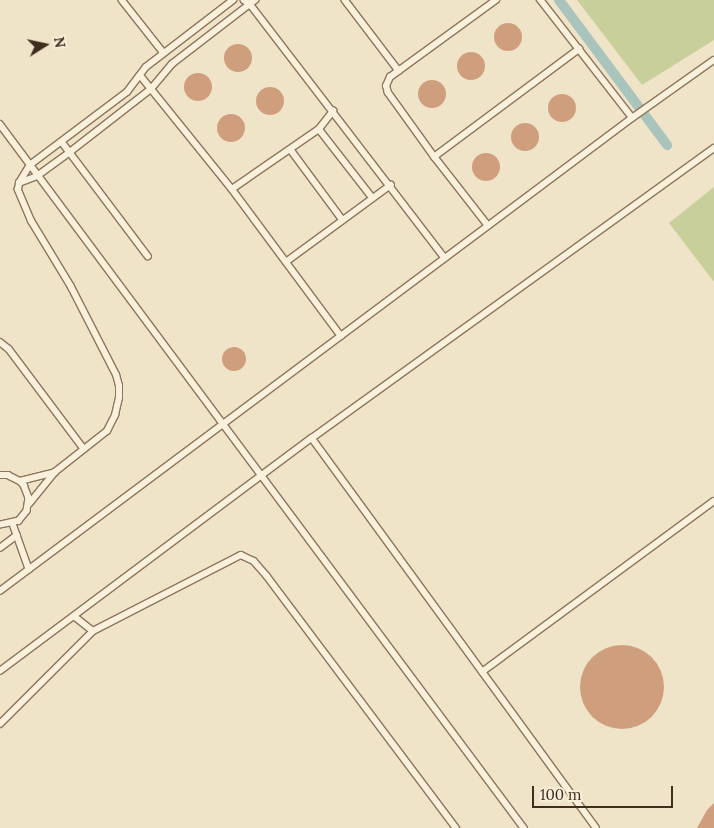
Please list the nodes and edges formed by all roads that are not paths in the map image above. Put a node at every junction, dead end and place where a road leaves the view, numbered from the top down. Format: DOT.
graph roads {
  1 [pos="122,0"];
  2 [pos="233,0"];
  3 [pos="244,0"];
  4 [pos="345,0"];
  5 [pos="496,0"];
  6 [pos="540,0"];
  7 [pos="253,2"];
  8 [pos="579,50"];
  9 [pos="164,52"];
  10 [pos="714,60"];
  11 [pos="399,71"];
  12 [pos="140,75"];
  13 [pos="151,89"];
  14 [pos="333,111"];
  15 [pos="632,118"];
  16 [pos="0,124"];
  17 [pos="319,129"];
  18 [pos="62,142"];
  19 [pos="714,148"];
  20 [pos="292,150"];
  21 [pos="70,152"];
  22 [pos="434,157"];
  23 [pos="30,164"];
  24 [pos="37,176"];
  25 [pos="19,183"];
  26 [pos="390,185"];
  27 [pos="232,189"];
  28 [pos="372,196"];
  29 [pos="342,219"];
  30 [pos="488,226"];
  31 [pos="148,256"];
  32 [pos="445,258"];
  33 [pos="286,262"];
  34 [pos="341,336"];
  35 [pos="0,342"];
  36 [pos="222,424"];
  37 [pos="312,438"];
  38 [pos="84,449"];
  39 [pos="56,472"];
  40 [pos="0,476"];
  41 [pos="262,476"];
  42 [pos="20,481"];
  43 [pos="714,501"];
  44 [pos="29,504"];
  45 [pos="13,524"];
  46 [pos="0,525"];
  47 [pos="17,535"];
  48 [pos="0,548"];
  49 [pos="30,569"];
  50 [pos="0,591"];
  51 [pos="74,616"];
  52 [pos="93,631"];
  53 [pos="0,671"];
  54 [pos="482,672"];
  55 [pos="0,724"];
  56 [pos="456,828"];
  57 [pos="524,828"];
  58 [pos="596,828"];
  1 -- 9 [label="lane"];
  2 -- 9 [label="lane"];
  3 -- 7 [label="lane"];
  4 -- 11 [label="lane"];
  5 -- 11 [label="lane"];
  6 -- 8 [label="lane"];
  7 -- 13 [label="lane"];
  7 -- 14 [label="lane"];
  8 -- 15 [label="lane"];
  8 -- 22 [label="lane"];
  9 -- 12 [label="lane"];
  10 -- 15 [label="lane"];
  11 -- 22 [label="lane"];
  12 -- 13 [label="lane"];
  12 -- 18 [label="lane"];
  13 -- 21 [label="lane"];
  13 -- 27 [label="lane"];
  14 -- 17 [label="lane"];
  14 -- 26 [label="lane"];
  15 -- 30 [label="lane"];
  16 -- 23 [label="lane"];
  17 -- 20 [label="lane"];
  17 -- 28 [label="lane"];
  18 -- 21 [label="lane"];
  18 -- 23 [label="lane"];
  19 -- 37 [label="lane"];
  20 -- 27 [label="lane"];
  20 -- 29 [label="lane"];
  21 -- 24 [label="lane"];
  21 -- 31 [label="lane"];
  22 -- 30 [label="lane"];
  23 -- 24 [label="lane"];
  23 -- 25 [label="lane"];
  24 -- 25 [label="lane"];
  24 -- 36 [label="lane"];
  25 -- 38 [label="lane"];
  26 -- 28 [label="lane"];
  26 -- 32 [label="lane"];
  27 -- 33 [label="lane"];
  28 -- 29 [label="lane"];
  29 -- 33 [label="lane"];
  30 -- 32 [label="lane"];
  32 -- 34 [label="lane"];
  33 -- 34 [label="lane"];
  34 -- 36 [label="lane"];
  35 -- 38 [label="lane"];
  36 -- 41 [label="lane"];
  36 -- 49 [label="lane"];
  37 -- 41 [label="lane"];
  37 -- 54 [label="lane"];
  38 -- 39 [label="lane"];
  39 -- 42 [label="lane"];
  39 -- 44 [label="lane"];
  40 -- 42 [label="lane"];
  41 -- 51 [label="lane"];
  41 -- 57 [label="lane"];
  42 -- 44 [label="lane"];
  43 -- 54 [label="lane"];
  44 -- 45 [label="lane"];
  45 -- 46 [label="lane"];
  45 -- 47 [label="lane"];
  47 -- 48 [label="lane"];
  47 -- 49 [label="lane"];
  49 -- 50 [label="lane"];
  51 -- 52 [label="lane"];
  51 -- 53 [label="lane"];
  52 -- 55 [label="lane"];
  52 -- 56 [label="lane"];
  54 -- 58 [label="lane"];
}
